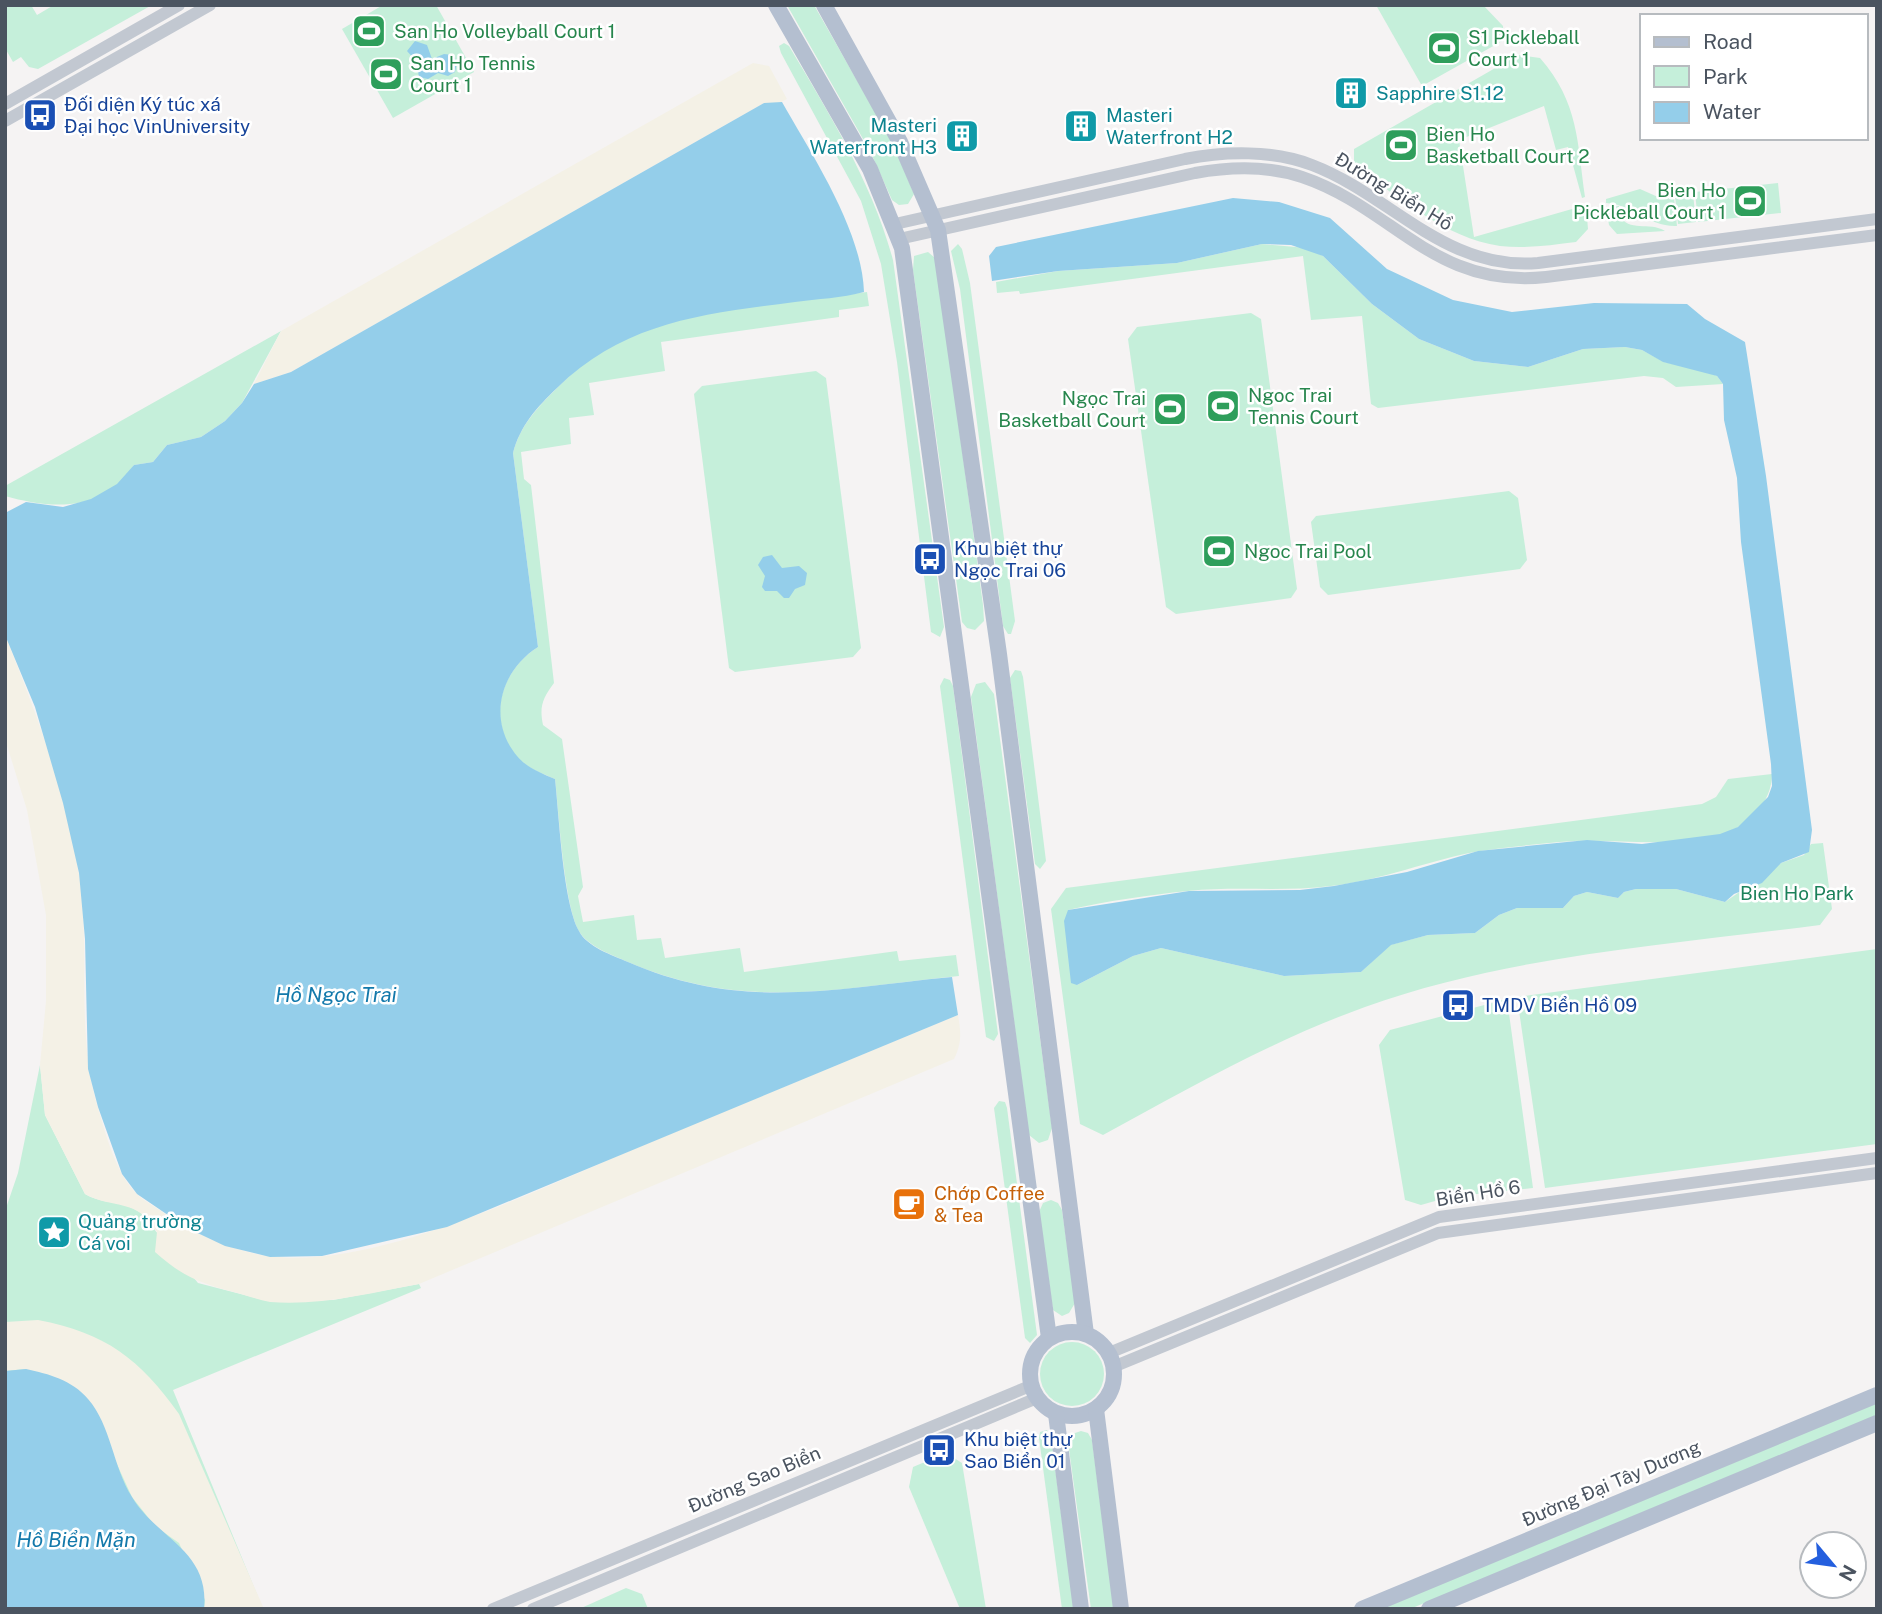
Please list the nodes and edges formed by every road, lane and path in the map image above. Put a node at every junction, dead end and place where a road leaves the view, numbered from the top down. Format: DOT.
graph roads {
  1 [pos="179,5"];
  2 [pos="210,5"];
  3 [pos="776,5"];
  4 [pos="824,5"];
  5 [pos="5,104"];
  6 [pos="5,121"];
  7 [pos="1877,219"];
  8 [pos="936,222"];
  9 [pos="897,231"];
  10 [pos="1877,235"];
  11 [pos="1877,1158"];
  12 [pos="1877,1173"];
  13 [pos="1086,1334"];
  14 [pos="1049,1338"];
  15 [pos="1111,1360"];
  16 [pos="1034,1392"];
  17 [pos="1877,1395"];
  18 [pos="1096,1409"];
  19 [pos="1056,1414"];
  20 [pos="1877,1423"];
  21 [pos="493,1609"];
  22 [pos="533,1609"];
  23 [pos="1081,1609"];
  24 [pos="1121,1609"];
  25 [pos="1362,1609"];
  26 [pos="1429,1609"];
  1 -- 5 [label="street"];
  2 -- 6 [label="street"];
  3 -- 9 [label="main road"];
  4 -- 8 [label="main road"];
  7 -- 8 [label="street, Đường Biển Hồ"];
  8 -- 9 [label="street, Đường Biển Hồ"];
  8 -- 10 [label="street, Đường Biển Hồ"];
  8 -- 13 [label="main road"];
  9 -- 14 [label="main road"];
  11 -- 15 [label="street, Biển Hồ 6"];
  12 -- 15 [label="street, Biển Hồ 6"];
  13 -- 14 [label="main road"];
  13 -- 15 [label="main road"];
  14 -- 16 [label="main road"];
  15 -- 18 [label="main road"];
  16 -- 19 [label="main road"];
  16 -- 21 [label="street, Đường Sao Biển"];
  16 -- 22 [label="street, Đường Sao Biển"];
  17 -- 25 [label="main road, Đường Đại Tây Dương"];
  18 -- 19 [label="main road"];
  18 -- 24 [label="main road"];
  19 -- 23 [label="main road"];
  20 -- 26 [label="main road"];
}
